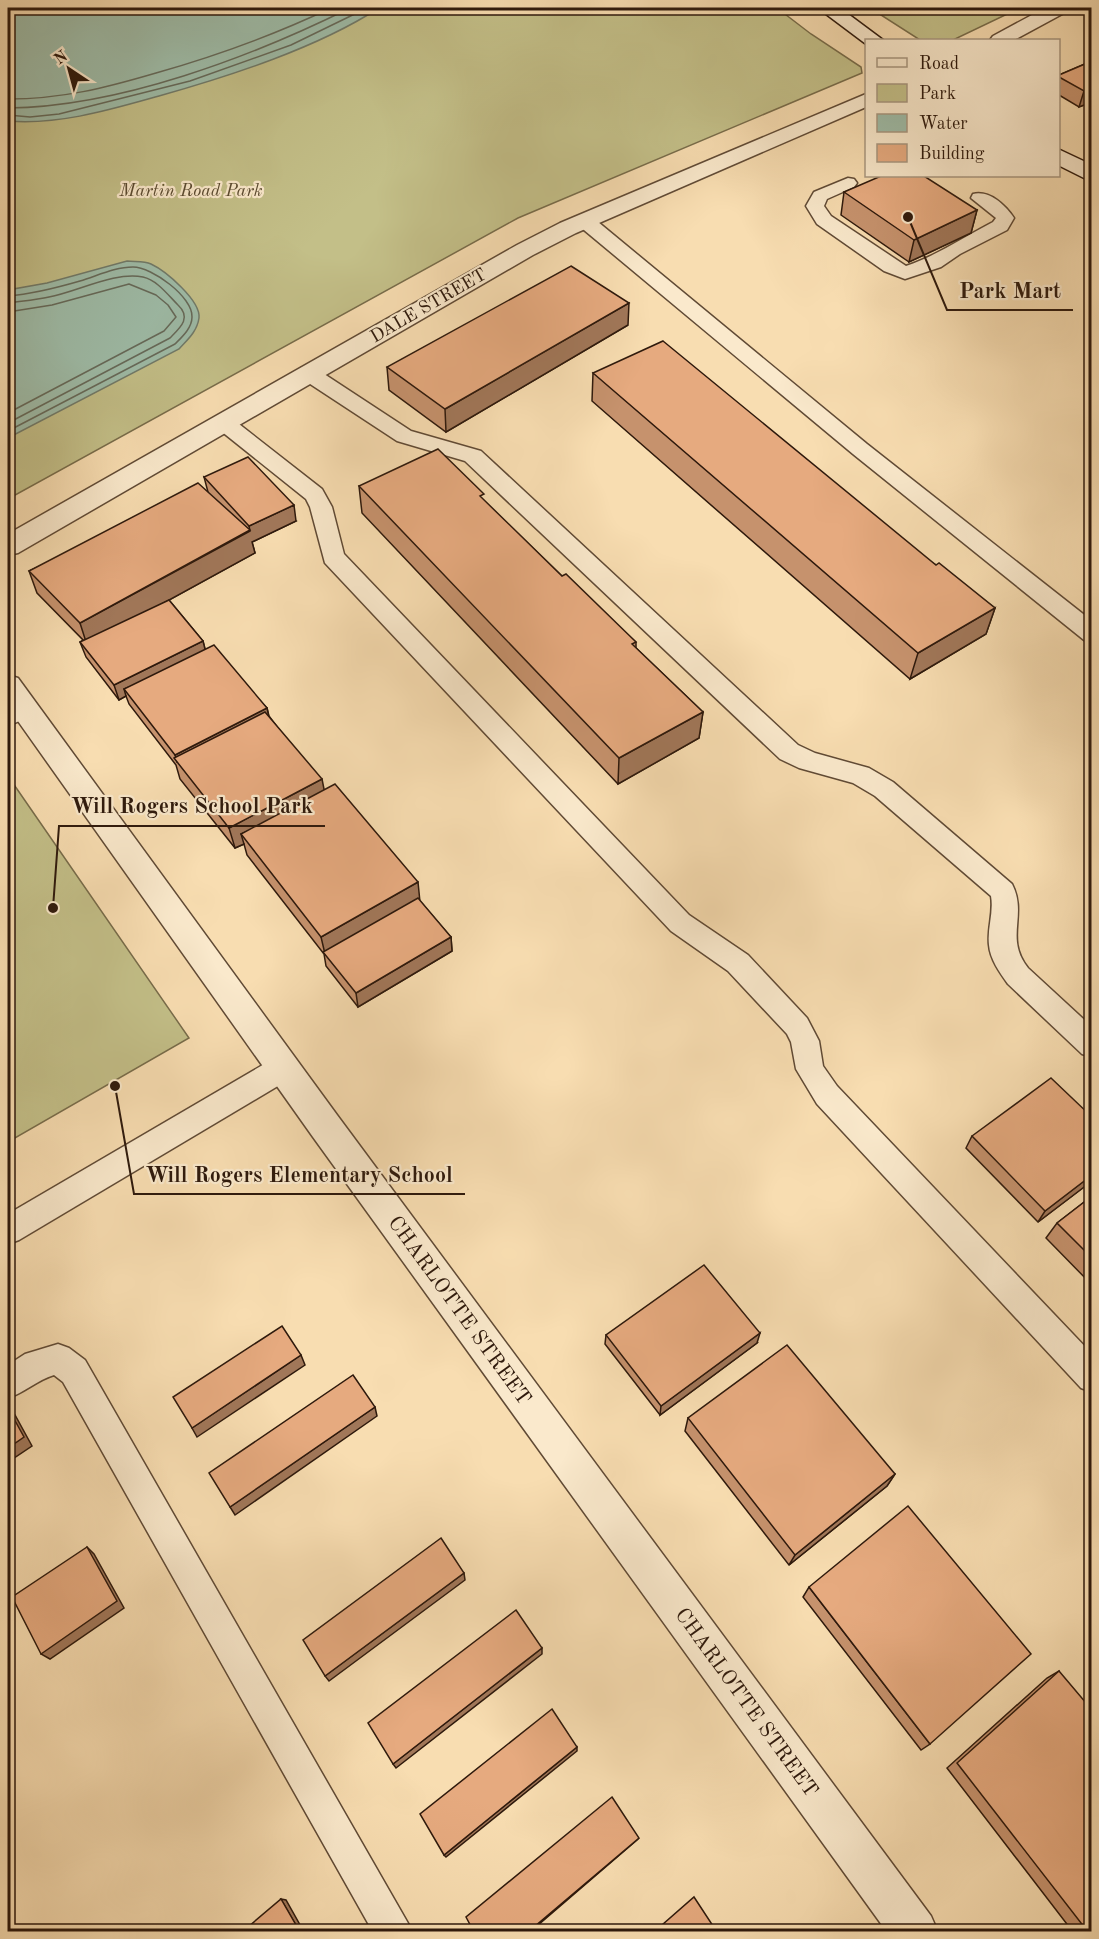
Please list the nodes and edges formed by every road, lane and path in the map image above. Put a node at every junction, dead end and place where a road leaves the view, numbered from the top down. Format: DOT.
graph roads {
  1 [pos="828,8"];
  2 [pos="1059,8"];
  3 [pos="872,39"];
  4 [pos="1002,39"];
  5 [pos="865,101"];
  6 [pos="1060,156"];
  7 [pos="1092,176"];
  8 [pos="848,183"];
  9 [pos="980,198"];
  10 [pos="585,221"];
  11 [pos="308,373"];
  12 [pos="223,422"];
  13 [pos="8,546"];
  14 [pos="1092,634"];
  15 [pos="13,704"];
  16 [pos="1092,1045"];
  17 [pos="283,1068"];
  18 [pos="8,1230"];
  19 [pos="1092,1377"];
  20 [pos="8,1383"];
  21 [pos="394,1932"];
  22 [pos="915,1932"];
  1 -- 3 [label="street"];
  2 -- 4 [label="street"];
  5 -- 10 [label="street, DALE STREET"];
  6 -- 7 [label="street"];
  8 -- 9 [label="lane"];
  10 -- 11 [label="street, DALE STREET"];
  10 -- 14 [label="lane"];
  11 -- 12 [label="street, DALE STREET"];
  11 -- 16 [label="lane"];
  12 -- 13 [label="street, DALE STREET"];
  12 -- 19 [label="lane"];
  15 -- 17 [label="street, CHARLOTTE STREET"];
  17 -- 18 [label="lane"];
  17 -- 22 [label="street, CHARLOTTE STREET"];
  20 -- 21 [label="lane"];
}
